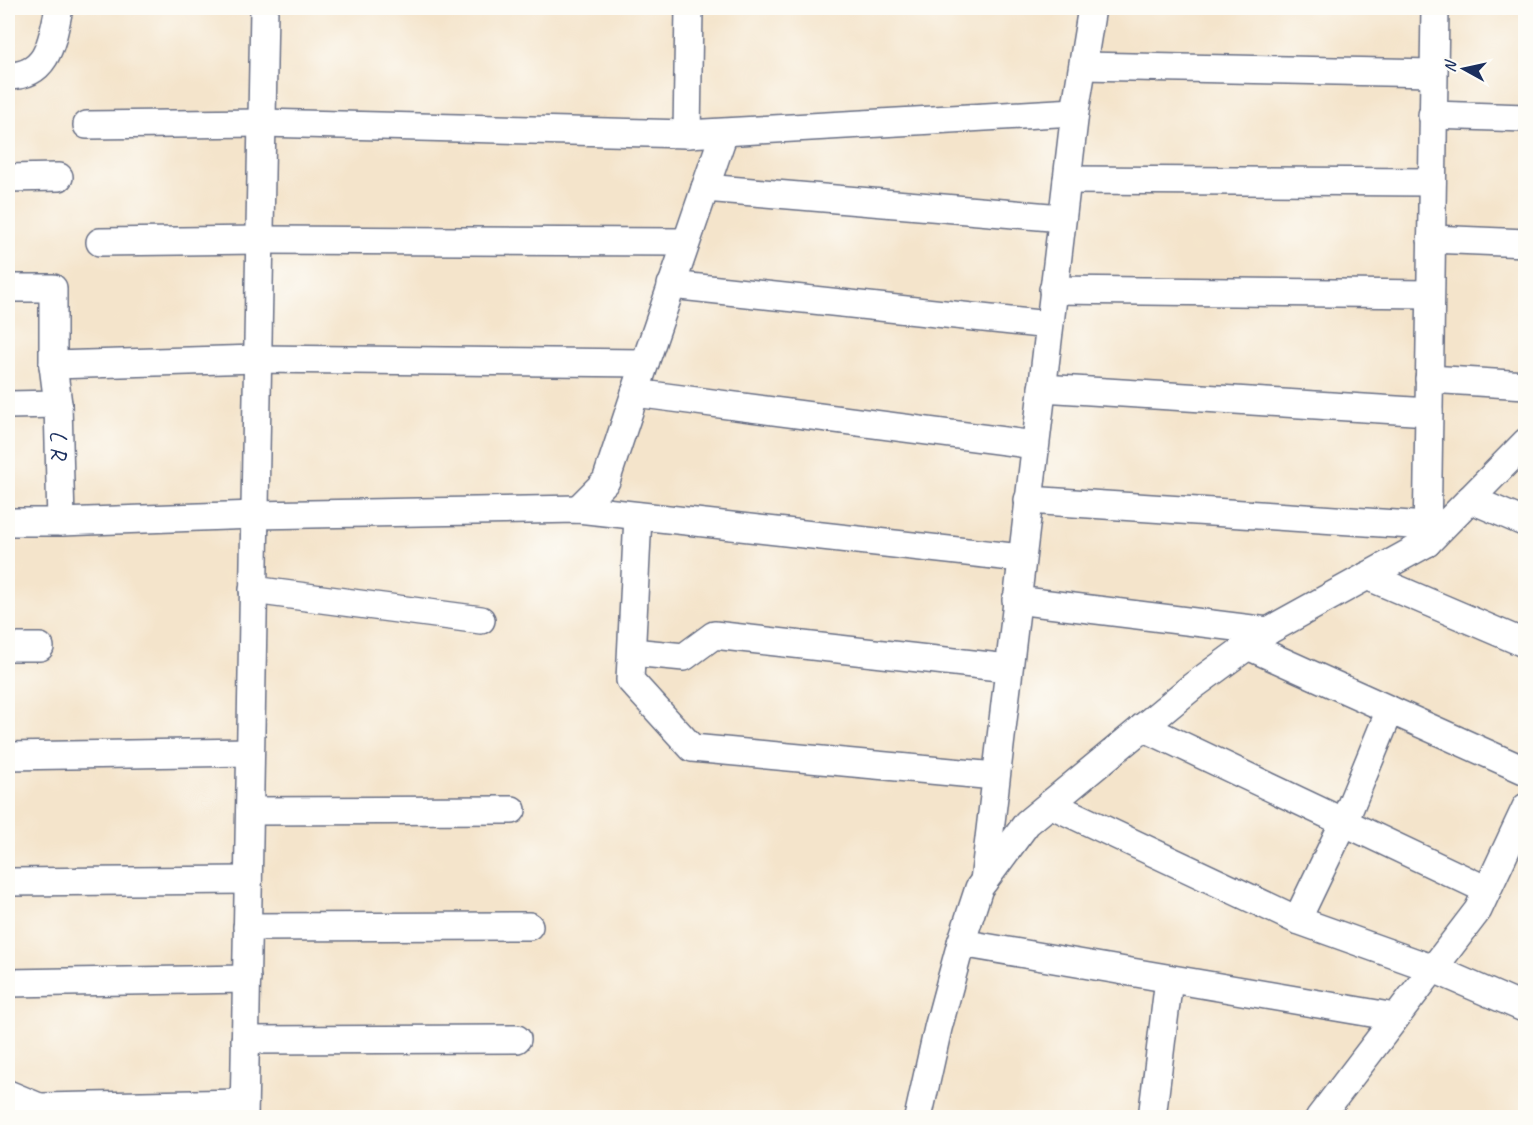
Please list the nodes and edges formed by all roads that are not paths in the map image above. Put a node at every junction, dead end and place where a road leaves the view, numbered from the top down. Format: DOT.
graph roads {
  1 [pos="59,8"];
  2 [pos="264,8"];
  3 [pos="689,8"];
  4 [pos="1092,8"];
  5 [pos="1435,8"];
  6 [pos="1083,66"];
  7 [pos="1433,73"];
  8 [pos="8,76"];
  9 [pos="1075,112"];
  10 [pos="1432,115"];
  11 [pos="1526,118"];
  12 [pos="262,123"];
  13 [pos="87,125"];
  14 [pos="724,133"];
  15 [pos="687,134"];
  16 [pos="59,177"];
  17 [pos="8,178"];
  18 [pos="1066,180"];
  19 [pos="1432,182"];
  20 [pos="705,188"];
  21 [pos="1062,218"];
  22 [pos="1431,239"];
  23 [pos="260,240"];
  24 [pos="686,242"];
  25 [pos="100,243"];
  26 [pos="1526,243"];
  27 [pos="671,285"];
  28 [pos="8,288"];
  29 [pos="1053,290"];
  30 [pos="1430,294"];
  31 [pos="1049,325"];
  32 [pos="257,358"];
  33 [pos="645,363"];
  34 [pos="53,365"];
  35 [pos="1429,379"];
  36 [pos="1526,385"];
  37 [pos="1042,388"];
  38 [pos="635,393"];
  39 [pos="58,404"];
  40 [pos="8,405"];
  41 [pos="1429,412"];
  42 [pos="1526,442"];
  43 [pos="1035,445"];
  44 [pos="1470,499"];
  45 [pos="1028,500"];
  46 [pos="578,509"];
  47 [pos="255,515"];
  48 [pos="638,516"];
  49 [pos="8,522"];
  50 [pos="61,522"];
  51 [pos="1526,523"];
  52 [pos="1427,534"];
  53 [pos="1021,558"];
  54 [pos="1367,576"];
  55 [pos="253,590"];
  56 [pos="1016,600"];
  57 [pos="482,620"];
  58 [pos="1258,639"];
  59 [pos="1526,644"];
  60 [pos="8,647"];
  61 [pos="40,647"];
  62 [pos="632,652"];
  63 [pos="1008,668"];
  64 [pos="1390,710"];
  65 [pos="1143,727"];
  66 [pos="250,752"];
  67 [pos="8,756"];
  68 [pos="1526,771"];
  69 [pos="995,776"];
  70 [pos="1050,804"];
  71 [pos="1526,807"];
  72 [pos="512,810"];
  73 [pos="250,811"];
  74 [pos="1344,822"];
  75 [pos="1519,839"];
  76 [pos="248,880"];
  77 [pos="984,881"];
  78 [pos="8,882"];
  79 [pos="1487,890"];
  80 [pos="1297,920"];
  81 [pos="529,926"];
  82 [pos="247,927"];
  83 [pos="961,943"];
  84 [pos="1434,969"];
  85 [pos="246,979"];
  86 [pos="1169,979"];
  87 [pos="8,983"];
  88 [pos="1526,1009"];
  89 [pos="1395,1017"];
  90 [pos="517,1039"];
  91 [pos="246,1040"];
  92 [pos="8,1094"];
  93 [pos="244,1110"];
  94 [pos="53,1112"];
  95 [pos="918,1118"];
  96 [pos="1152,1118"];
  97 [pos="1319,1118"];
  1 -- 8 [label="street"];
  2 -- 12 [label="street"];
  3 -- 15 [label="street"];
  4 -- 6 [label="street"];
  5 -- 7 [label="street"];
  6 -- 7 [label="street"];
  6 -- 9 [label="street"];
  7 -- 10 [label="street"];
  9 -- 14 [label="street"];
  9 -- 18 [label="street"];
  10 -- 11 [label="street"];
  10 -- 19 [label="street"];
  12 -- 13 [label="street"];
  12 -- 15 [label="street"];
  12 -- 23 [label="street"];
  14 -- 15 [label="street"];
  14 -- 20 [label="street"];
  16 -- 17 [label="street"];
  18 -- 19 [label="street"];
  18 -- 21 [label="street"];
  19 -- 22 [label="street"];
  20 -- 21 [label="street"];
  20 -- 24 [label="street"];
  21 -- 29 [label="street"];
  22 -- 26 [label="street"];
  22 -- 30 [label="street"];
  23 -- 24 [label="street"];
  23 -- 25 [label="street"];
  23 -- 32 [label="street"];
  24 -- 27 [label="street"];
  27 -- 31 [label="street"];
  27 -- 33 [label="street"];
  28 -- 34 [label="street, L R"];
  29 -- 30 [label="street"];
  29 -- 31 [label="street"];
  30 -- 35 [label="street"];
  31 -- 37 [label="street"];
  32 -- 33 [label="street"];
  32 -- 34 [label="street"];
  32 -- 47 [label="street"];
  33 -- 38 [label="street"];
  34 -- 39 [label="street, L R"];
  35 -- 36 [label="street"];
  35 -- 41 [label="street"];
  37 -- 41 [label="street"];
  37 -- 43 [label="street"];
  38 -- 43 [label="street"];
  38 -- 46 [label="street"];
  39 -- 40 [label="street"];
  39 -- 50 [label="street, L R"];
  41 -- 52 [label="street"];
  42 -- 44 [label="street"];
  43 -- 45 [label="street"];
  44 -- 51 [label="street"];
  44 -- 52 [label="street"];
  45 -- 52 [label="street"];
  45 -- 53 [label="street"];
  46 -- 47 [label="street"];
  46 -- 48 [label="street"];
  47 -- 50 [label="street"];
  47 -- 55 [label="street"];
  48 -- 53 [label="street"];
  48 -- 62 [label="street"];
  49 -- 50 [label="street"];
  52 -- 54 [label="street"];
  53 -- 56 [label="street"];
  54 -- 58 [label="street"];
  54 -- 59 [label="street"];
  55 -- 57 [label="street"];
  55 -- 66 [label="street"];
  56 -- 58 [label="street"];
  56 -- 63 [label="street"];
  58 -- 64 [label="street"];
  58 -- 65 [label="street"];
  60 -- 61 [label="street"];
  62 -- 63 [label="street"];
  62 -- 69 [label="street"];
  63 -- 69 [label="street"];
  64 -- 68 [label="street"];
  64 -- 74 [label="street"];
  65 -- 70 [label="street"];
  65 -- 74 [label="street"];
  66 -- 67 [label="street"];
  66 -- 73 [label="street"];
  69 -- 77 [label="street"];
  70 -- 77 [label="street"];
  70 -- 80 [label="street"];
  71 -- 75 [label="street"];
  72 -- 73 [label="street"];
  73 -- 76 [label="street"];
  74 -- 79 [label="street"];
  74 -- 80 [label="street"];
  75 -- 79 [label="street"];
  76 -- 78 [label="street"];
  76 -- 82 [label="street"];
  77 -- 83 [label="street"];
  79 -- 84 [label="street"];
  80 -- 84 [label="street"];
  81 -- 82 [label="street"];
  82 -- 85 [label="street"];
  83 -- 86 [label="street"];
  83 -- 95 [label="street"];
  84 -- 88 [label="street"];
  84 -- 89 [label="street"];
  85 -- 87 [label="street"];
  85 -- 91 [label="street"];
  86 -- 89 [label="street"];
  86 -- 96 [label="street"];
  89 -- 97 [label="street"];
  90 -- 91 [label="street"];
  91 -- 93 [label="street"];
  92 -- 94 [label="street"];
  93 -- 94 [label="street"];
}
